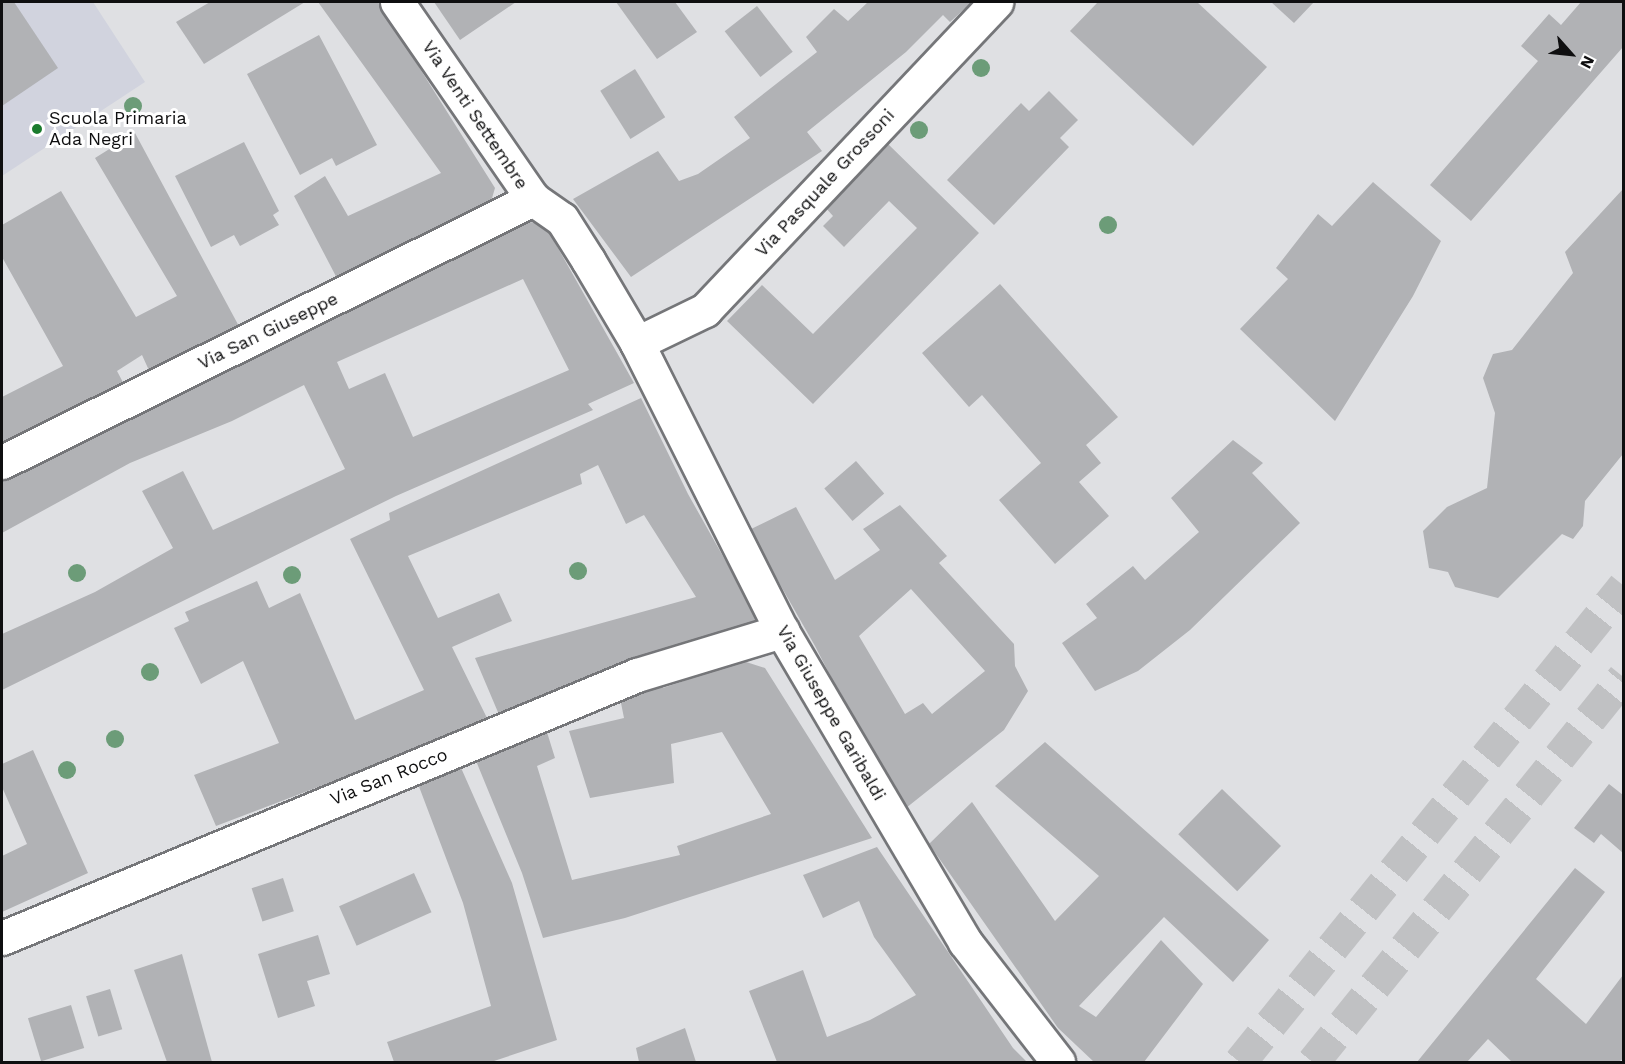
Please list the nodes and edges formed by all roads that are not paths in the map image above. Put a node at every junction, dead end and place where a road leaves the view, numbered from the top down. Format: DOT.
graph roads {
  1 [pos="397,2"];
  2 [pos="996,2"];
  3 [pos="533,199"];
  4 [pos="637,343"];
  5 [pos="2,462"];
  6 [pos="782,631"];
  7 [pos="2,938"];
  8 [pos="1058,1062"];
  1 -- 3 [label="street, Via Venti Settembre"];
  2 -- 4 [label="street, Via Pasquale Grossoni"];
  3 -- 4 [label="street, Via Venti Settembre"];
  3 -- 5 [label="street, Via San Giuseppe"];
  4 -- 6 [label="street, Via Giuseppe Garibaldi"];
  6 -- 7 [label="street, Via San Rocco"];
  6 -- 8 [label="street, Via Giuseppe Garibaldi"];
}
